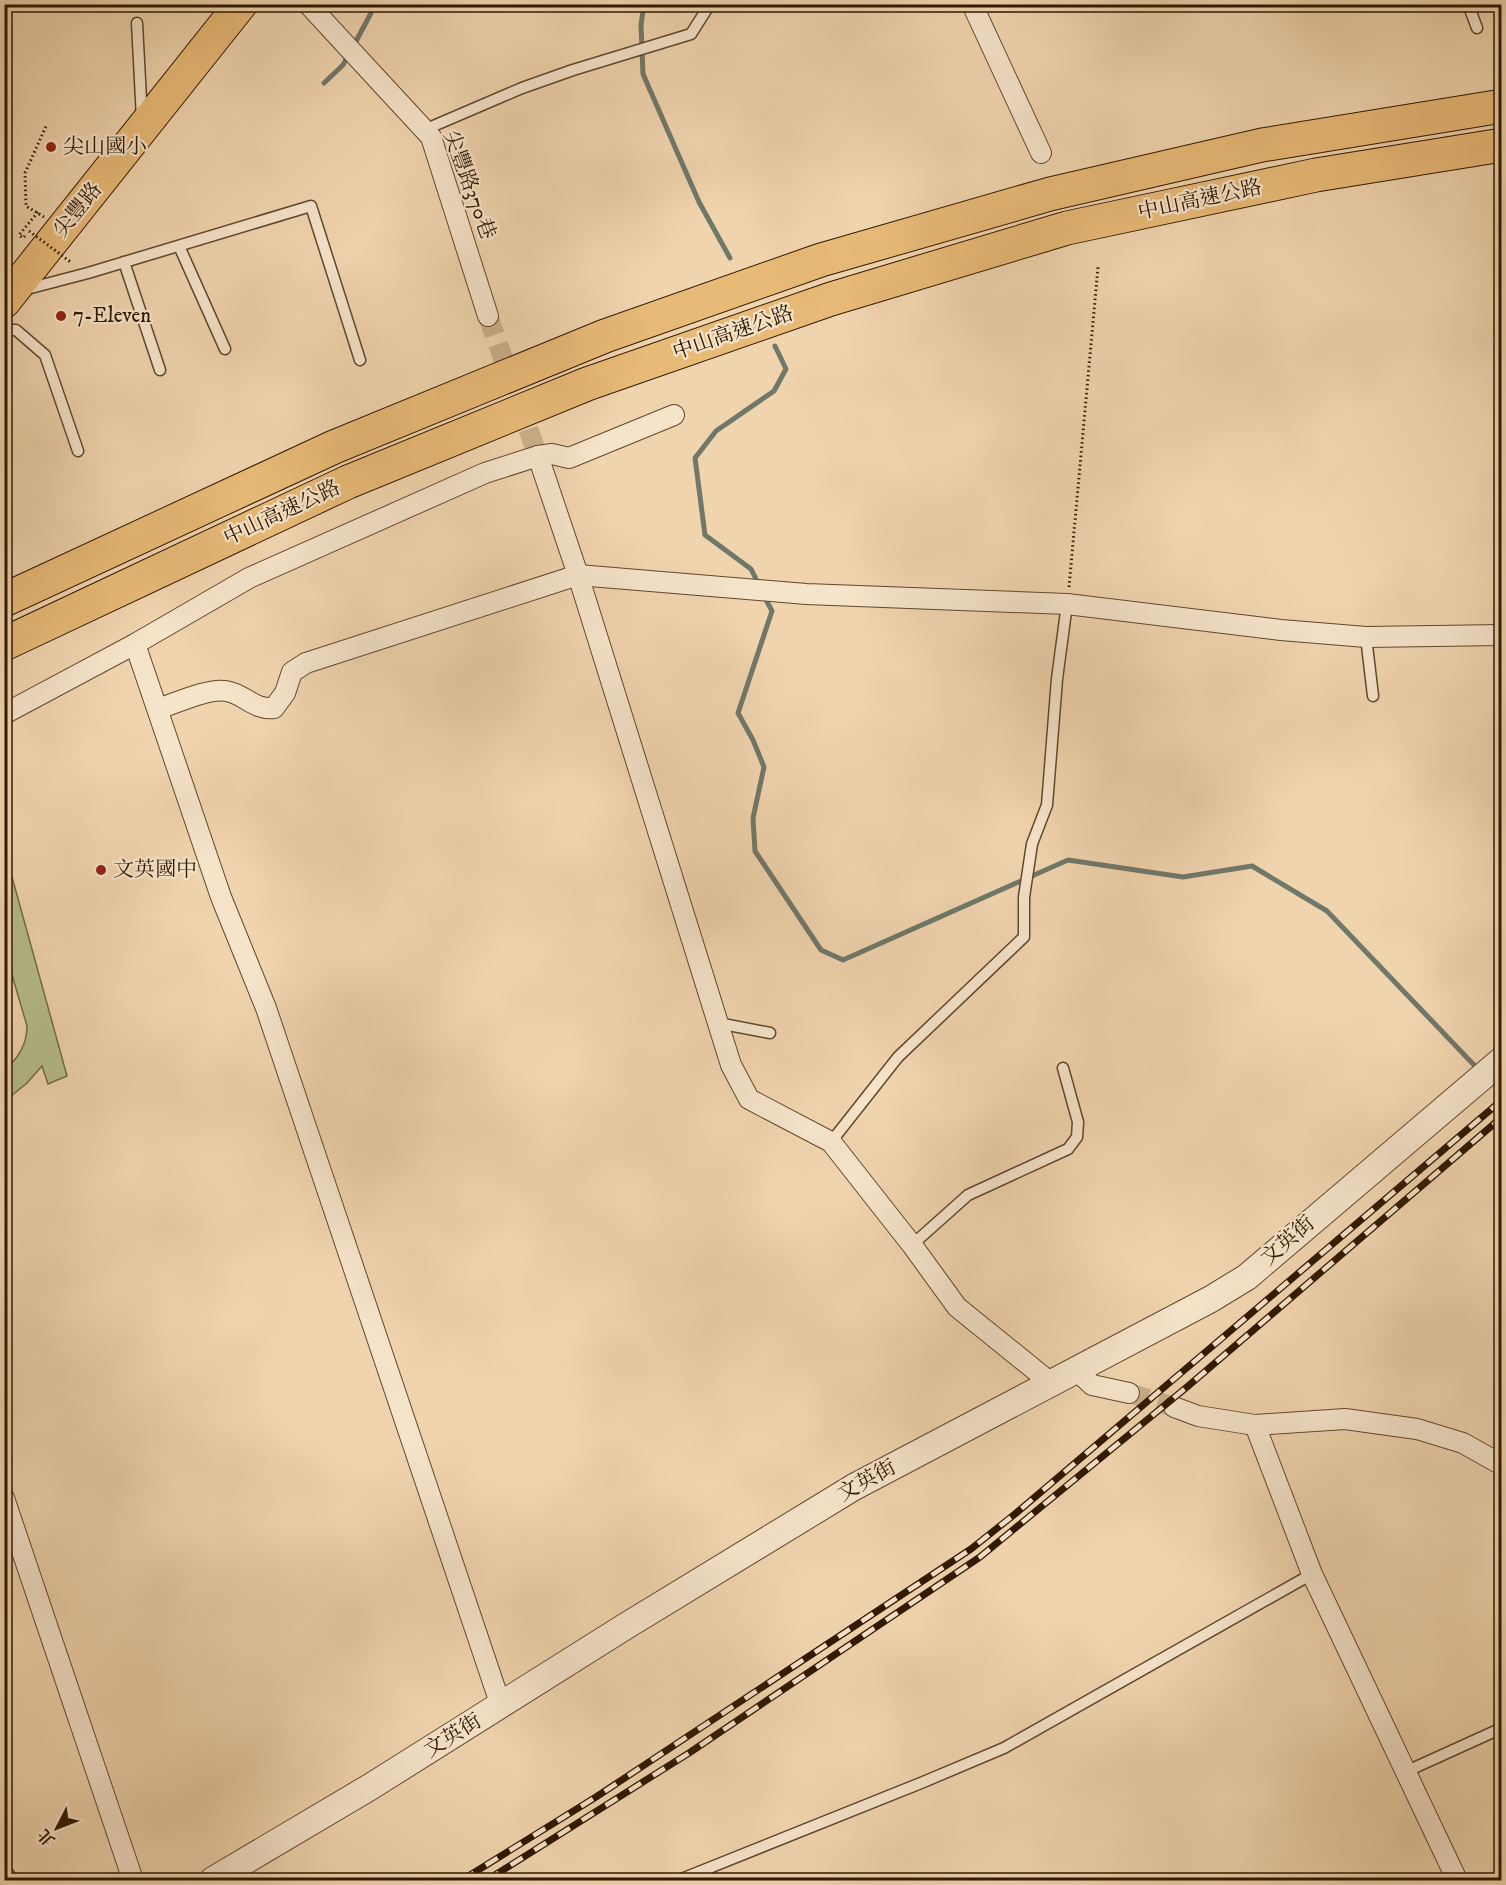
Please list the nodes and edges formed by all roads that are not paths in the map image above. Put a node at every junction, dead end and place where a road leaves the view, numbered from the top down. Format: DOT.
graph roads {
  1 [pos="241,4"];
  2 [pos="308,4"];
  3 [pos="710,4"];
  4 [pos="972,4"];
  5 [pos="1468,4"];
  6 [pos="137,23"];
  7 [pos="1476,28"];
  8 [pos="1502,106"];
  9 [pos="142,130"];
  10 [pos="424,130"];
  11 [pos="1502,146"];
  12 [pos="1041,153"];
  13 [pos="179,246"];
  14 [pos="124,262"];
  15 [pos="9,297"];
  16 [pos="488,316"];
  17 [pos="4,330"];
  18 [pos="225,349"];
  19 [pos="360,360"];
  20 [pos="160,370"];
  21 [pos="674,415"];
  22 [pos="78,451"];
  23 [pos="538,456"];
  24 [pos="578,575"];
  25 [pos="4,600"];
  26 [pos="1067,603"];
  27 [pos="1502,635"];
  28 [pos="1366,637"];
  29 [pos="4,644"];
  30 [pos="135,644"];
  31 [pos="1373,696"];
  32 [pos="158,709"];
  33 [pos="4,714"];
  34 [pos="718,1023"];
  35 [pos="770,1033"];
  36 [pos="1502,1060"];
  37 [pos="1063,1068"];
  38 [pos="831,1142"];
  39 [pos="912,1245"];
  40 [pos="1075,1370"];
  41 [pos="1051,1383"];
  42 [pos="1129,1393"];
  43 [pos="1174,1407"];
  44 [pos="1256,1425"];
  45 [pos="1502,1465"];
  46 [pos="4,1498"];
  47 [pos="1312,1574"];
  48 [pos="501,1706"];
  49 [pos="1502,1728"];
  50 [pos="1405,1772"];
  51 [pos="133,1881"];
  52 [pos="213,1881"];
  53 [pos="679,1881"];
  54 [pos="1457,1881"];
  1 -- 9 [label="main road, 尖豐路"];
  2 -- 10 [label="street, 尖豐路370巷"];
  3 -- 10 [label="lane"];
  4 -- 12 [label="street"];
  5 -- 7 [label="lane"];
  6 -- 9 [label="lane"];
  8 -- 25 [label="highway, 中山高速公路"];
  9 -- 15 [label="main road, 尖豐路"];
  10 -- 16 [label="street, 尖豐路370巷"];
  11 -- 29 [label="highway, 中山高速公路"];
  13 -- 14 [label="lane"];
  13 -- 18 [label="lane"];
  13 -- 19 [label="lane"];
  14 -- 15 [label="lane"];
  14 -- 20 [label="lane"];
  17 -- 22 [label="lane"];
  21 -- 23 [label="street"];
  23 -- 24 [label="street"];
  23 -- 30 [label="street"];
  24 -- 26 [label="street"];
  24 -- 32 [label="street"];
  24 -- 34 [label="street"];
  26 -- 28 [label="street"];
  26 -- 38 [label="lane"];
  27 -- 28 [label="street"];
  28 -- 31 [label="lane"];
  30 -- 32 [label="street"];
  30 -- 33 [label="street"];
  32 -- 48 [label="street"];
  34 -- 35 [label="lane"];
  34 -- 38 [label="street"];
  36 -- 40 [label="street, 文英街"];
  37 -- 39 [label="lane"];
  38 -- 39 [label="street"];
  39 -- 41 [label="street"];
  40 -- 41 [label="street, 文英街"];
  40 -- 42 [label="street"];
  41 -- 48 [label="street, 文英街"];
  43 -- 44 [label="street"];
  44 -- 45 [label="street"];
  44 -- 47 [label="street"];
  46 -- 51 [label="street"];
  47 -- 50 [label="street"];
  47 -- 53 [label="lane"];
  48 -- 52 [label="street, 文英街"];
  49 -- 50 [label="lane"];
  50 -- 54 [label="street"];
}
